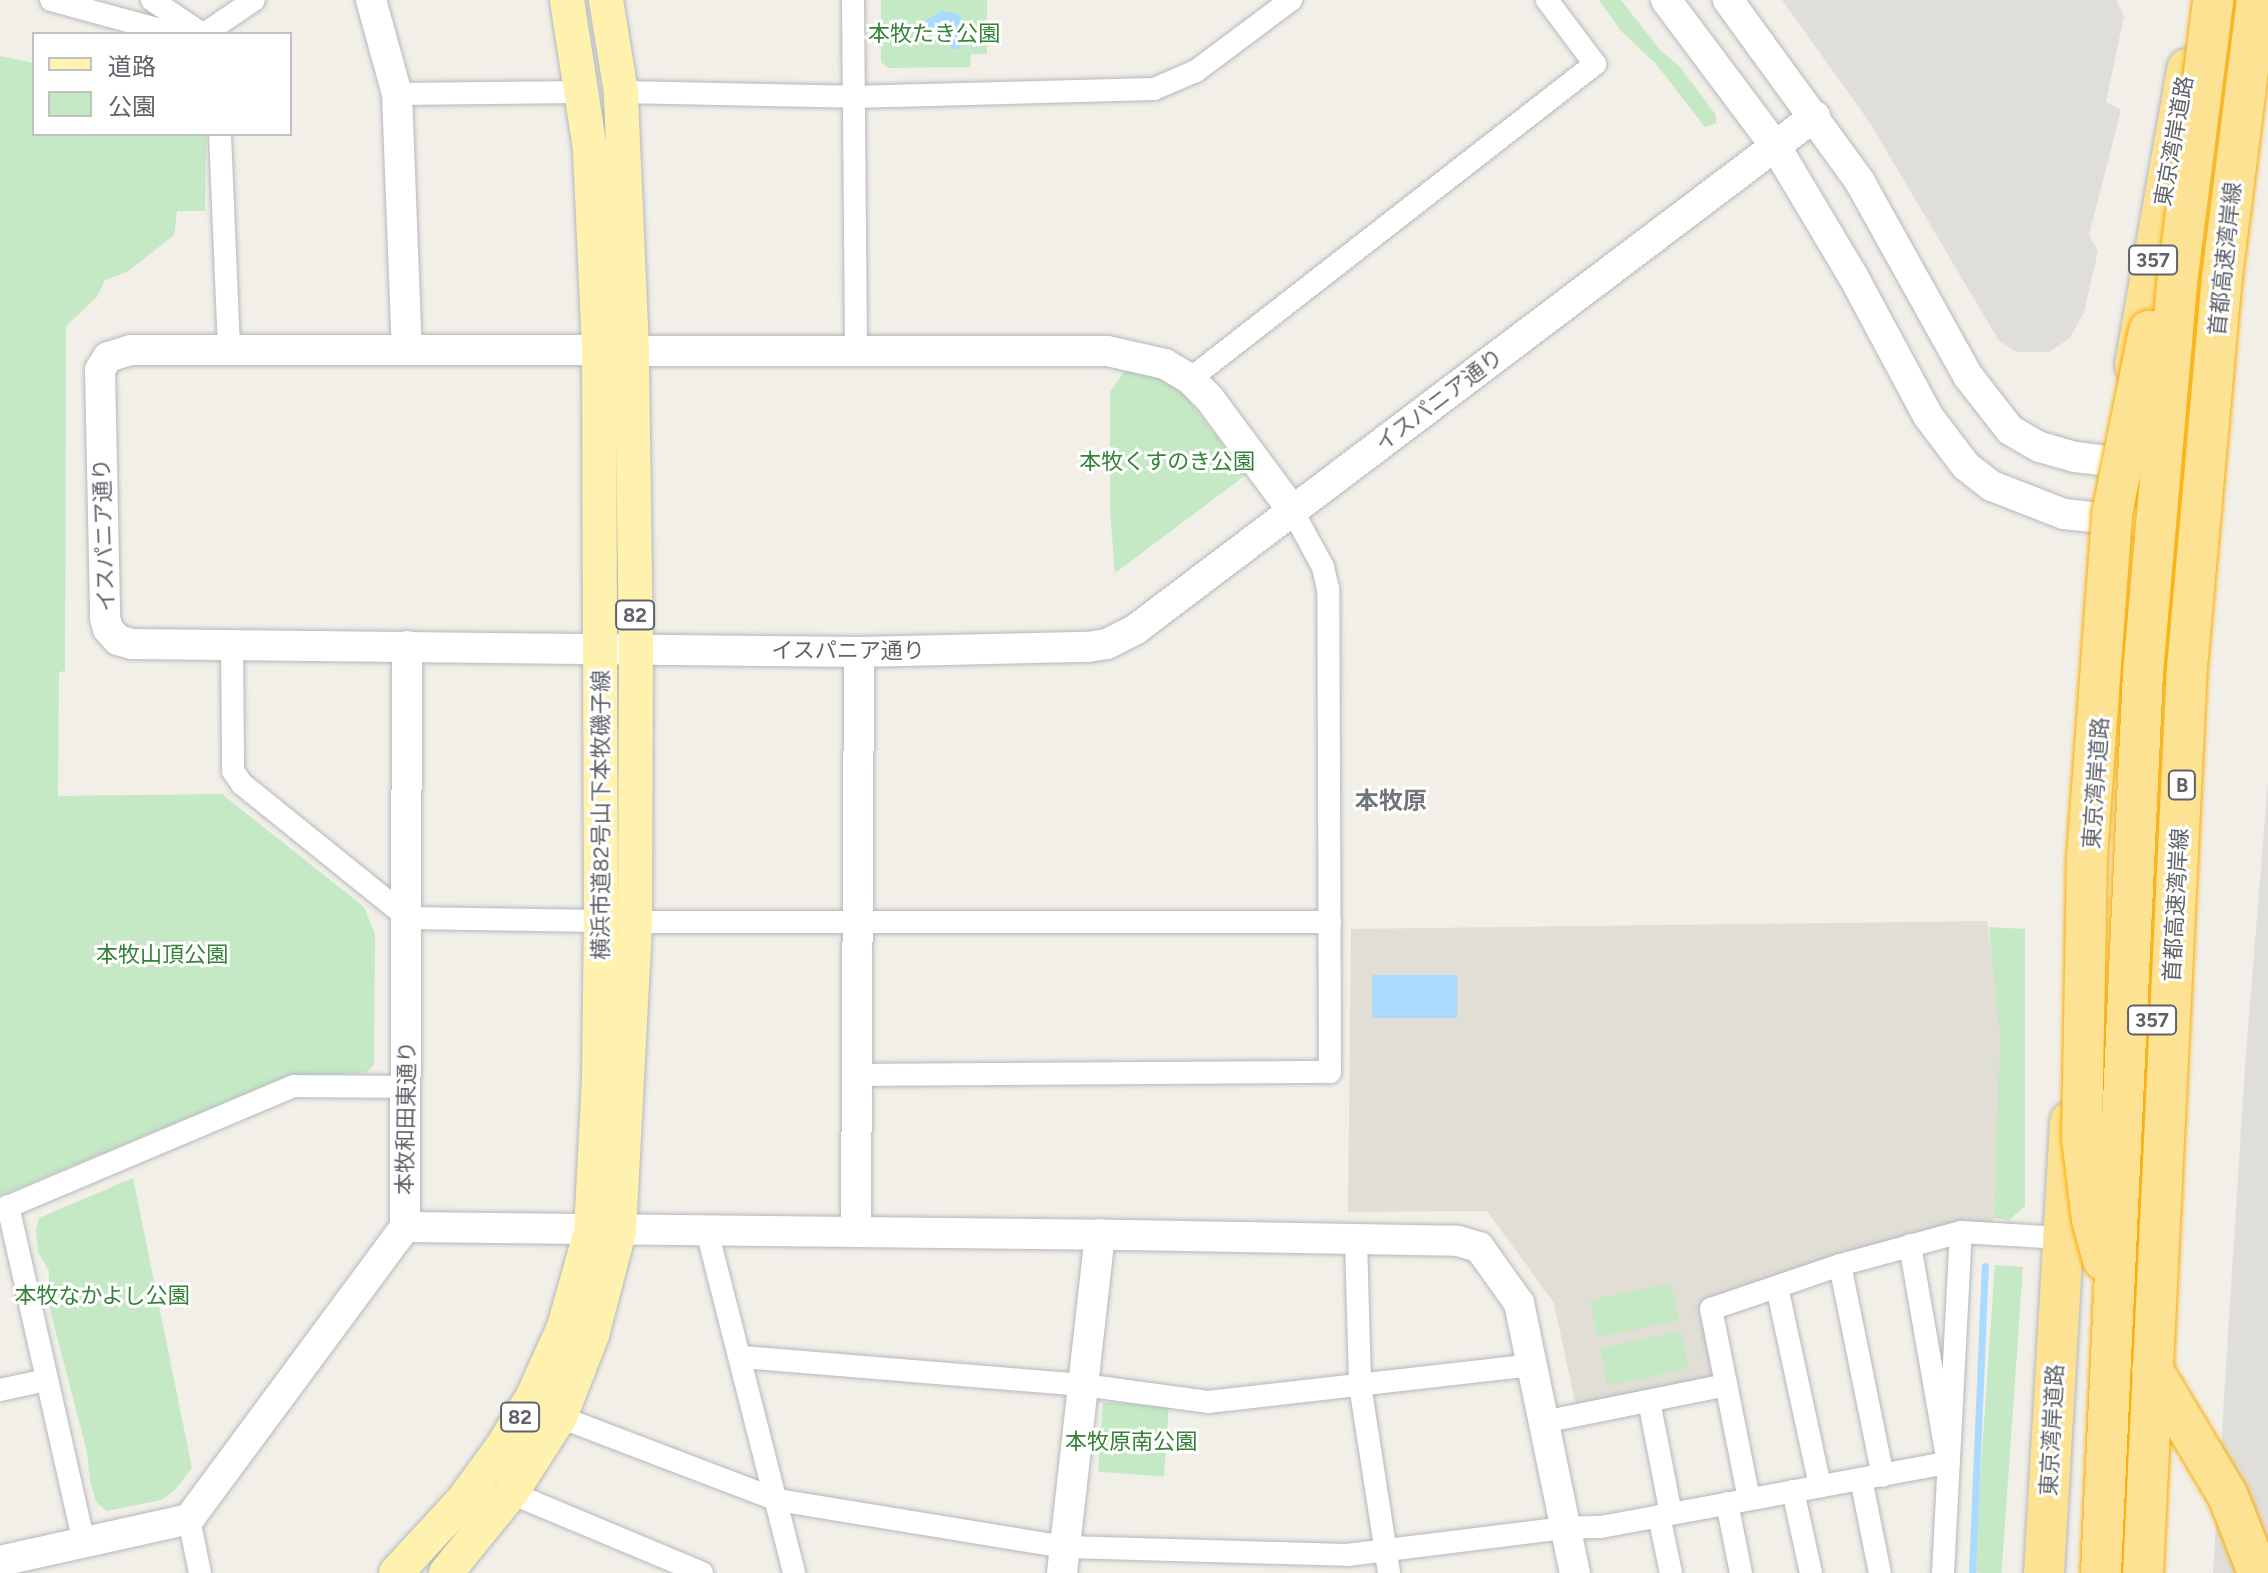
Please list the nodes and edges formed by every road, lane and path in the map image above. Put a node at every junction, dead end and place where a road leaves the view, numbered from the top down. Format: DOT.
graph roads {
  1 [pos="51,0"];
  2 [pos="152,0"];
  3 [pos="254,0"];
  4 [pos="371,0"];
  5 [pos="567,0"];
  6 [pos="606,0"];
  7 [pos="853,0"];
  8 [pos="1291,0"];
  9 [pos="1547,0"];
  10 [pos="1666,0"];
  11 [pos="1728,0"];
  12 [pos="2199,0"];
  13 [pos="2213,0"];
  14 [pos="2257,0"];
  15 [pos="2268,11"];
  16 [pos="181,32"];
  17 [pos="198,32"];
  18 [pos="204,32"];
  19 [pos="2205,56"];
  20 [pos="582,92"];
  21 [pos="621,92"];
  22 [pos="397,94"];
  23 [pos="852,97"];
  24 [pos="1815,116"];
  25 [pos="220,136"];
  26 [pos="1776,147"];
  27 [pos="229,349"];
  28 [pos="616,349"];
  29 [pos="407,350"];
  30 [pos="856,353"];
  31 [pos="1190,379"];
  32 [pos="2118,464"];
  33 [pos="2181,468"];
  34 [pos="1292,510"];
  35 [pos="2116,522"];
  36 [pos="2177,526"];
  37 [pos="232,645"];
  38 [pos="407,646"];
  39 [pos="601,649"];
  40 [pos="636,651"];
  41 [pos="859,652"];
  42 [pos="408,918"];
  43 [pos="601,921"];
  44 [pos="635,922"];
  45 [pos="1330,922"];
  46 [pos="858,924"];
  47 [pos="858,1075"];
  48 [pos="406,1087"];
  49 [pos="4,1208"];
  50 [pos="405,1227"];
  51 [pos="605,1231"];
  52 [pos="707,1231"];
  53 [pos="856,1232"];
  54 [pos="1961,1232"];
  55 [pos="1100,1234"];
  56 [pos="2062,1238"];
  57 [pos="1356,1240"];
  58 [pos="1910,1245"];
  59 [pos="1840,1265"];
  60 [pos="1777,1287"];
  61 [pos="742,1357"];
  62 [pos="1532,1365"];
  63 [pos="46,1380"];
  64 [pos="1083,1385"];
  65 [pos="1360,1385"];
  66 [pos="1726,1385"];
  67 [pos="0,1390"];
  68 [pos="1649,1401"];
  69 [pos="560,1417"];
  70 [pos="1543,1422"];
  71 [pos="1948,1463"];
  72 [pos="1883,1476"];
  73 [pos="1861,1479"];
  74 [pos="1820,1486"];
  75 [pos="1793,1491"];
  76 [pos="511,1493"];
  77 [pos="777,1500"];
  78 [pos="1738,1501"];
  79 [pos="1665,1515"];
  80 [pos="189,1519"];
  81 [pos="1565,1528"];
  82 [pos="84,1543"];
  83 [pos="1063,1560"];
  84 [pos="0,1561"];
  85 [pos="1387,1562"];
  86 [pos="1245,1564"];
  87 [pos="403,1571"];
  88 [pos="200,1573"];
  89 [pos="446,1573"];
  90 [pos="702,1573"];
  91 [pos="794,1573"];
  92 [pos="1575,1573"];
  93 [pos="1671,1573"];
  94 [pos="1741,1573"];
  95 [pos="1811,1573"];
  96 [pos="1880,1573"];
  97 [pos="1943,1573"];
  98 [pos="2044,1573"];
  99 [pos="2101,1573"];
  100 [pos="2127,1573"];
  101 [pos="2143,1573"];
  102 [pos="2258,1573"];
  1 -- 16 [label="street"];
  2 -- 17 [label="street"];
  3 -- 18 [label="street"];
  4 -- 22 [label="street"];
  5 -- 20 [label="main road, 横浜市道82号山下本牧磯子線 / 82"];
  6 -- 21 [label="main road, 横浜市道82号山下本牧磯子線 / 82"];
  7 -- 23 [label="street"];
  8 -- 23 [label="street"];
  9 -- 31 [label="street"];
  10 -- 26 [label="street"];
  11 -- 24 [label="street"];
  12 -- 32 [label="highway, 東京湾岸道路 / 357"];
  13 -- 19 [label="highway, 首都高速湾岸線 / B, bridge"];
  14 -- 101 [label="highway, 首都高速湾岸線 / B, bridge"];
  15 -- 33 [label="highway, 357"];
  19 -- 99 [label="highway, 首都高速湾岸線 / B, bridge"];
  19 -- 102 [label="highway, bridge"];
  20 -- 22 [label="street"];
  20 -- 28 [label="main road, 横浜市道82号山下本牧磯子線 / 82"];
  21 -- 23 [label="street"];
  21 -- 28 [label="main road, 横浜市道82号山下本牧磯子線 / 82"];
  22 -- 29 [label="street"];
  23 -- 30 [label="street"];
  24 -- 26 [label="street, イスパニア通り"];
  24 -- 32 [label="street"];
  25 -- 27 [label="street"];
  26 -- 34 [label="street, イスパニア通り"];
  26 -- 35 [label="street"];
  27 -- 29 [label="street"];
  27 -- 37 [label="street, イスパニア通り"];
  28 -- 29 [label="street"];
  28 -- 30 [label="street"];
  28 -- 39 [label="main road, 横浜市道82号山下本牧磯子線 / 82"];
  28 -- 40 [label="main road, 横浜市道82号山下本牧磯子線 / 82"];
  30 -- 31 [label="street"];
  31 -- 34 [label="street"];
  32 -- 33 [label="street"];
  32 -- 35 [label="highway, 東京湾岸道路 / 357"];
  33 -- 36 [label="highway, 357"];
  34 -- 41 [label="street, イスパニア通り"];
  34 -- 45 [label="street"];
  35 -- 36 [label="street"];
  35 -- 56 [label="highway, 東京湾岸道路 / 357"];
  36 -- 100 [label="highway, 357"];
  37 -- 38 [label="street, イスパニア通り"];
  37 -- 42 [label="street"];
  38 -- 39 [label="street, イスパニア通り"];
  38 -- 42 [label="street, 本牧和田東通り"];
  39 -- 40 [label="street, イスパニア通り"];
  39 -- 43 [label="main road, 横浜市道82号山下本牧磯子線 / 82"];
  40 -- 41 [label="street, イスパニア通り"];
  40 -- 44 [label="main road, 横浜市道82号山下本牧磯子線 / 82"];
  41 -- 46 [label="street"];
  42 -- 43 [label="street"];
  42 -- 48 [label="street, 本牧和田東通り"];
  43 -- 51 [label="main road, 横浜市道82号山下本牧磯子線 / 82"];
  44 -- 46 [label="street"];
  44 -- 51 [label="main road, 横浜市道82号山下本牧磯子線 / 82"];
  45 -- 46 [label="street"];
  45 -- 47 [label="street"];
  46 -- 47 [label="street"];
  47 -- 53 [label="street"];
  48 -- 49 [label="street"];
  48 -- 50 [label="street, 本牧和田東通り"];
  49 -- 63 [label="street"];
  50 -- 51 [label="street"];
  50 -- 80 [label="street, 本牧和田東通り"];
  51 -- 52 [label="street"];
  51 -- 69 [label="main road, 横浜市道82号山下本牧磯子線 / 82"];
  51 -- 87 [label="main road, 横浜市道82号山下本牧磯子線 / 82"];
  52 -- 53 [label="street"];
  52 -- 61 [label="street"];
  53 -- 55 [label="street"];
  54 -- 56 [label="street"];
  54 -- 58 [label="street"];
  54 -- 71 [label="street"];
  55 -- 57 [label="street"];
  55 -- 64 [label="street"];
  56 -- 98 [label="highway, 東京湾岸道路 / 357"];
  57 -- 62 [label="street"];
  57 -- 65 [label="street"];
  58 -- 59 [label="street"];
  58 -- 71 [label="street"];
  59 -- 60 [label="street"];
  59 -- 72 [label="street"];
  60 -- 66 [label="street"];
  60 -- 74 [label="street"];
  61 -- 64 [label="street"];
  61 -- 77 [label="street"];
  62 -- 65 [label="street"];
  62 -- 70 [label="street"];
  63 -- 67 [label="street"];
  63 -- 82 [label="street"];
  64 -- 65 [label="street"];
  64 -- 83 [label="street"];
  65 -- 85 [label="street"];
  66 -- 68 [label="street"];
  66 -- 78 [label="street"];
  68 -- 70 [label="street"];
  68 -- 79 [label="street"];
  69 -- 76 [label="main road, 横浜市道82号山下本牧磯子線 / 82"];
  69 -- 77 [label="street"];
  70 -- 81 [label="street"];
  71 -- 72 [label="street"];
  71 -- 97 [label="street"];
  72 -- 73 [label="street"];
  73 -- 74 [label="street"];
  73 -- 96 [label="street"];
  74 -- 75 [label="street"];
  75 -- 78 [label="street"];
  75 -- 95 [label="street"];
  76 -- 89 [label="main road, 横浜市道82号山下本牧磯子線 / 82"];
  76 -- 90 [label="street"];
  77 -- 83 [label="street"];
  77 -- 91 [label="street"];
  78 -- 79 [label="street"];
  78 -- 94 [label="street"];
  79 -- 81 [label="street"];
  79 -- 93 [label="street"];
  80 -- 82 [label="street"];
  80 -- 88 [label="street"];
  81 -- 85 [label="street"];
  81 -- 92 [label="street"];
  82 -- 84 [label="street"];
  83 -- 86 [label="street"];
  85 -- 86 [label="street"];
}
